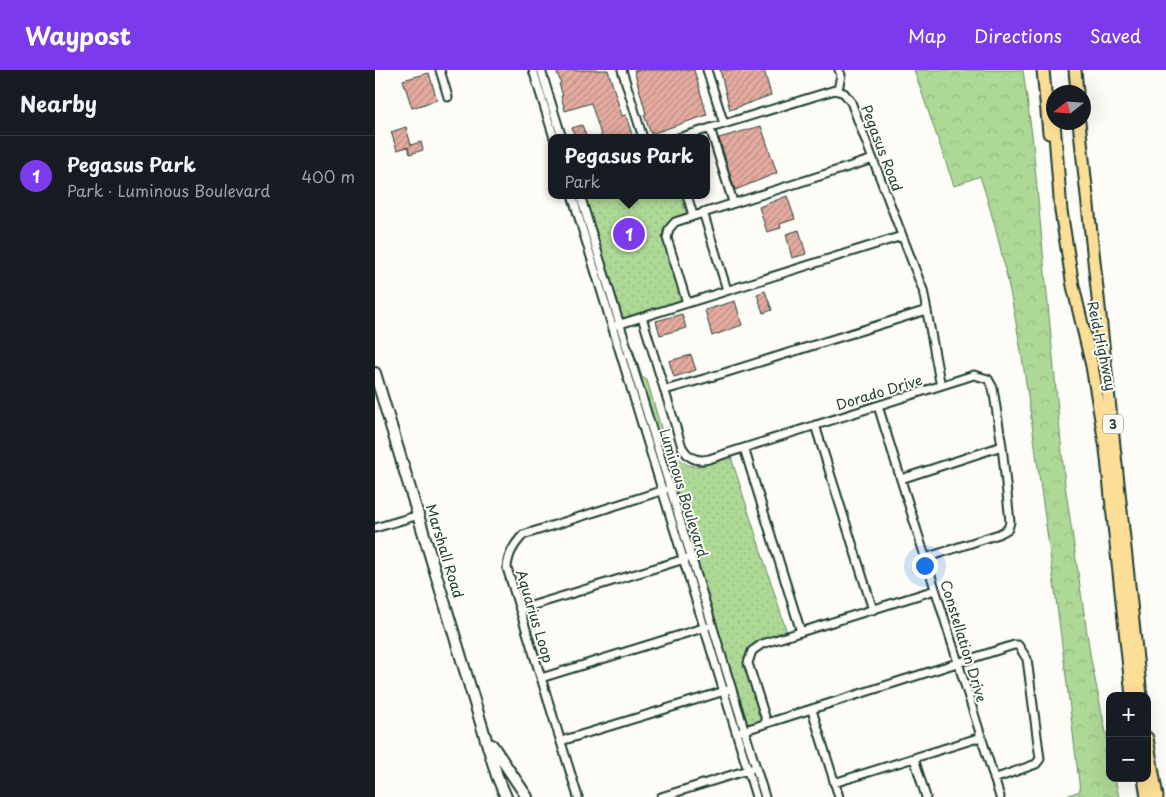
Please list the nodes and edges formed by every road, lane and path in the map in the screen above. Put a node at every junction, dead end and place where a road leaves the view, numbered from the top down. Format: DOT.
graph roads {
  1 [pos="440,70"];
  2 [pos="533,70"];
  3 [pos="541,70"];
  4 [pos="622,70"];
  5 [pos="707,70"];
  6 [pos="839,70"];
  7 [pos="1043,70"];
  8 [pos="1050,70"];
  9 [pos="1075,70"];
  10 [pos="1051,85"];
  11 [pos="1076,85"];
  12 [pos="838,90"];
  13 [pos="449,97"];
  14 [pos="724,124"];
  15 [pos="710,128"];
  16 [pos="1055,130"];
  17 [pos="1080,130"];
  18 [pos="553,134"];
  19 [pos="561,134"];
  20 [pos="642,134"];
  21 [pos="691,134"];
  22 [pos="873,159"];
  23 [pos="573,199"];
  24 [pos="581,199"];
  25 [pos="688,199"];
  26 [pos="733,202"];
  27 [pos="1061,211"];
  28 [pos="703,212"];
  29 [pos="693,215"];
  30 [pos="902,236"];
  31 [pos="727,290"];
  32 [pos="687,303"];
  33 [pos="927,310"];
  34 [pos="642,317"];
  35 [pos="616,325"];
  36 [pos="375,373"];
  37 [pos="940,382"];
  38 [pos="665,390"];
  39 [pos="878,406"];
  40 [pos="815,425"];
  41 [pos="1002,446"];
  42 [pos="744,448"];
  43 [pos="901,479"];
  44 [pos="666,490"];
  45 [pos="419,515"];
  46 [pos="375,528"];
  47 [pos="687,558"];
  48 [pos="925,558"];
  49 [pos="935,590"];
  50 [pos="521,609"];
  51 [pos="873,610"];
  52 [pos="707,627"];
  53 [pos="801,632"];
  54 [pos="958,664"];
  55 [pos="541,678"];
  56 [pos="727,690"];
  57 [pos="1132,692"];
  58 [pos="1141,692"];
  59 [pos="812,710"];
  60 [pos="767,723"];
  61 [pos="740,732"];
  62 [pos="981,737"];
  63 [pos="487,738"];
  64 [pos="561,741"];
  65 [pos="914,758"];
  66 [pos="1151,762"];
  67 [pos="756,768"];
  68 [pos="748,770"];
  69 [pos="994,779"];
  70 [pos="1144,782"];
  71 [pos="834,783"];
  72 [pos="506,797"];
  73 [pos="527,797"];
  74 [pos="577,797"];
  75 [pos="661,797"];
  76 [pos="756,797"];
  77 [pos="765,797"];
  78 [pos="839,797"];
  79 [pos="926,797"];
  80 [pos="1000,797"];
  81 [pos="1147,797"];
  82 [pos="1157,797"];
  1 -- 13 [label="street"];
  2 -- 18 [label="street"];
  3 -- 19 [label="street"];
  4 -- 20 [label="street"];
  5 -- 14 [label="street"];
  6 -- 12 [label="street"];
  7 -- 27 [label="highway"];
  8 -- 10 [label="highway"];
  9 -- 11 [label="highway"];
  12 -- 14 [label="street"];
  12 -- 22 [label="street, Pegasus Road"];
  14 -- 15 [label="street"];
  15 -- 21 [label="street"];
  15 -- 26 [label="street"];
  16 -- 27 [label="highway, Reid Highway / 3"];
  17 -- 58 [label="highway, Reid Highway / 3"];
  22 -- 26 [label="street"];
  22 -- 30 [label="street, Pegasus Road"];
  23 -- 35 [label="street, Luminous Boulevard"];
  24 -- 35 [label="street, Luminous Boulevard"];
  25 -- 29 [label="street"];
  26 -- 28 [label="street"];
  27 -- 57 [label="highway, Reid Highway / 3"];
  28 -- 29 [label="street"];
  28 -- 31 [label="street"];
  29 -- 32 [label="street"];
  30 -- 31 [label="street"];
  30 -- 33 [label="street, Pegasus Road"];
  31 -- 32 [label="street"];
  32 -- 34 [label="street"];
  33 -- 37 [label="street, Pegasus Road"];
  33 -- 38 [label="street"];
  34 -- 35 [label="street"];
  34 -- 38 [label="street, Dorado Drive"];
  35 -- 44 [label="street, Luminous Boulevard"];
  36 -- 45 [label="main road, Marshall Road"];
  38 -- 42 [label="street, Dorado Drive"];
  39 -- 40 [label="street, Dorado Drive"];
  39 -- 41 [label="street, Dorado Drive"];
  39 -- 43 [label="street, Constellation Drive"];
  40 -- 42 [label="street, Dorado Drive"];
  40 -- 51 [label="street"];
  41 -- 43 [label="street"];
  41 -- 48 [label="street, Dorado Drive"];
  42 -- 53 [label="street"];
  43 -- 48 [label="street, Constellation Drive"];
  44 -- 47 [label="street, Luminous Boulevard"];
  44 -- 50 [label="street, Aquarius Loop"];
  45 -- 46 [label="street"];
  45 -- 63 [label="main road, Marshall Road"];
  47 -- 50 [label="street"];
  47 -- 52 [label="street, Luminous Boulevard"];
  48 -- 49 [label="street, Constellation Drive"];
  49 -- 51 [label="street"];
  49 -- 54 [label="street, Constellation Drive"];
  50 -- 55 [label="street, Aquarius Loop"];
  51 -- 53 [label="street"];
  52 -- 55 [label="street"];
  52 -- 56 [label="street, Luminous Boulevard"];
  53 -- 60 [label="street"];
  54 -- 59 [label="street"];
  54 -- 62 [label="street, Constellation Drive"];
  54 -- 69 [label="street"];
  55 -- 64 [label="street, Aquarius Loop"];
  56 -- 61 [label="street, Luminous Boulevard"];
  56 -- 64 [label="street"];
  59 -- 60 [label="street"];
  59 -- 71 [label="street"];
  60 -- 61 [label="street"];
  61 -- 67 [label="street, Luminous Boulevard"];
  61 -- 68 [label="street, Luminous Boulevard"];
  62 -- 65 [label="street"];
  62 -- 69 [label="street, Constellation Drive"];
  63 -- 72 [label="main road, Marshall Road"];
  63 -- 73 [label="main road, Marshall Road"];
  64 -- 74 [label="street, Aquarius Loop"];
  65 -- 71 [label="street"];
  65 -- 79 [label="street"];
  66 -- 82 [label="highway"];
  67 -- 68 [label="street"];
  67 -- 77 [label="street, Luminous Boulevard"];
  68 -- 75 [label="street"];
  68 -- 76 [label="street, Luminous Boulevard"];
  69 -- 80 [label="street, Constellation Drive"];
  70 -- 81 [label="highway"];
  71 -- 78 [label="street"];
}
